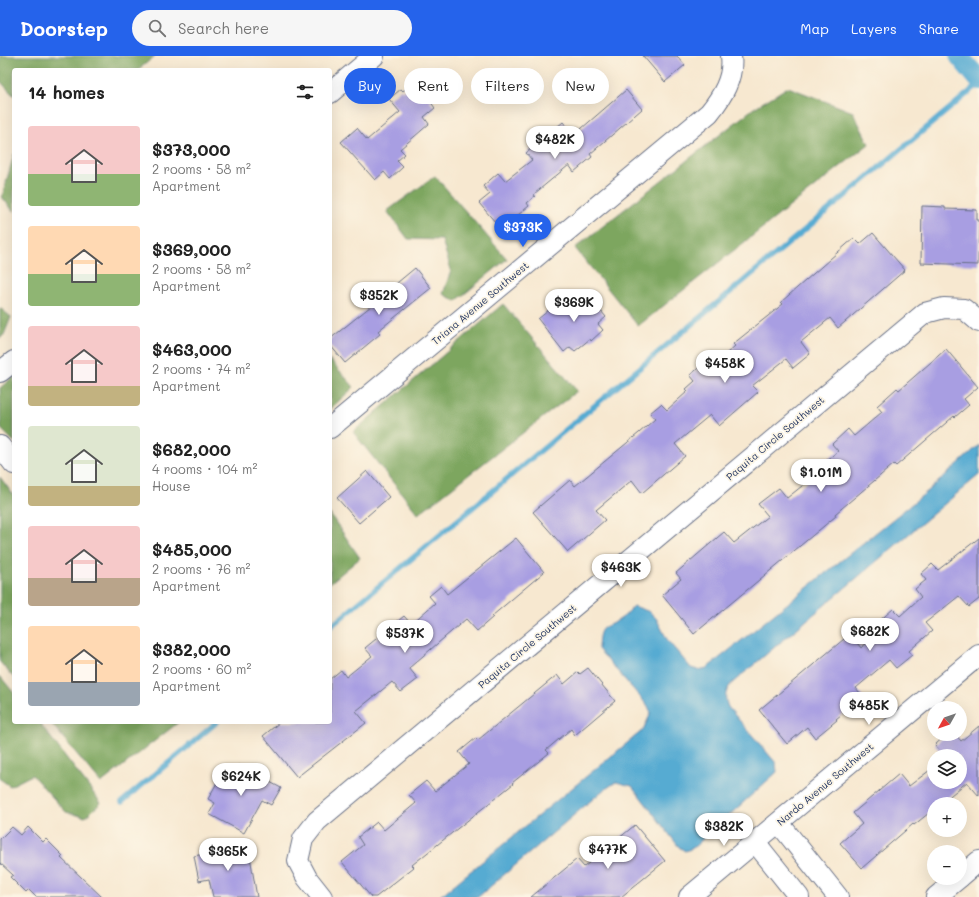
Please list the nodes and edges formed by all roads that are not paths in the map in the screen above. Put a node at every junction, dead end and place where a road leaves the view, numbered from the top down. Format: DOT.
graph roads {
  1 [pos="374,56"];
  2 [pos="731,56"];
  3 [pos="332,91"];
  4 [pos="979,322"];
  5 [pos="12,363"];
  6 [pos="0,372"];
  7 [pos="332,426"];
  8 [pos="0,446"];
  9 [pos="12,461"];
  10 [pos="979,655"];
  11 [pos="779,823"];
  12 [pos="755,842"];
  13 [pos="979,861"];
  14 [pos="967,871"];
  15 [pos="951,885"];
  16 [pos="322,897"];
  17 [pos="689,897"];
  18 [pos="800,897"];
  19 [pos="838,897"];
  20 [pos="936,897"];
  1 -- 3 [label="street"];
  2 -- 7 [label="street, Triana Avenue Southwest"];
  4 -- 16 [label="street, Paquita Circle Southwest"];
  5 -- 6 [label="street"];
  8 -- 9 [label="street"];
  10 -- 11 [label="street, Nardo Avenue Southwest"];
  11 -- 12 [label="street, Nardo Avenue Southwest"];
  11 -- 19 [label="street"];
  12 -- 17 [label="street, Nardo Avenue Southwest"];
  12 -- 18 [label="street"];
  13 -- 14 [label="street"];
  15 -- 20 [label="street"];
}
